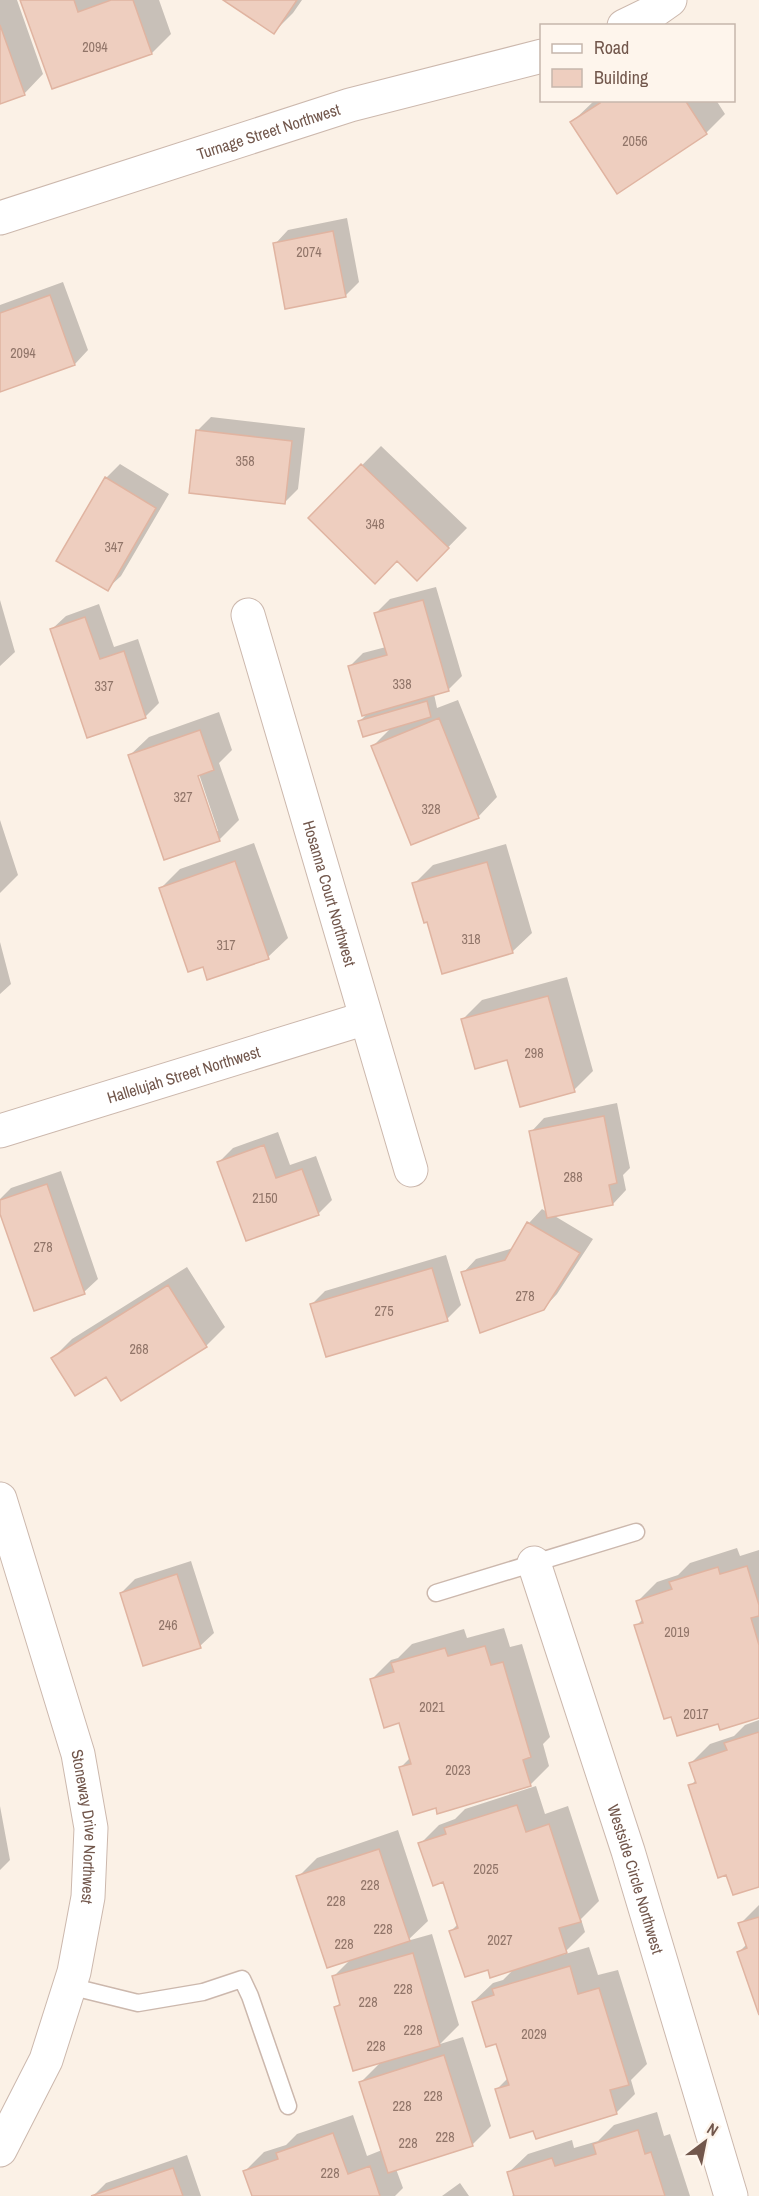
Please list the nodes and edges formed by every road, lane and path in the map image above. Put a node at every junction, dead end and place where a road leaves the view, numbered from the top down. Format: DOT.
graph roads {
  1 [pos="670,0"];
  2 [pos="628,24"];
  3 [pos="540,58"];
  4 [pos="0,218"];
  5 [pos="248,615"];
  6 [pos="366,1018"];
  7 [pos="0,1131"];
  8 [pos="411,1170"];
  9 [pos="0,1499"];
  10 [pos="636,1532"];
  11 [pos="534,1563"];
  12 [pos="436,1593"];
  13 [pos="69,1986"];
  14 [pos="288,2106"];
  15 [pos="0,2150"];
  16 [pos="731,2196"];
  1 -- 2 [label="street"];
  3 -- 4 [label="street, Turnage Street Northwest"];
  5 -- 6 [label="street, Hosanna Court Northwest"];
  6 -- 7 [label="street, Hallelujah Street Northwest"];
  6 -- 8 [label="street, Hosanna Court Northwest"];
  9 -- 13 [label="street, Stoneway Drive Northwest"];
  10 -- 11 [label="lane"];
  11 -- 12 [label="lane"];
  11 -- 16 [label="street, Westside Circle Northwest"];
  13 -- 14 [label="lane"];
  13 -- 15 [label="street, Stoneway Drive Northwest"];
}
